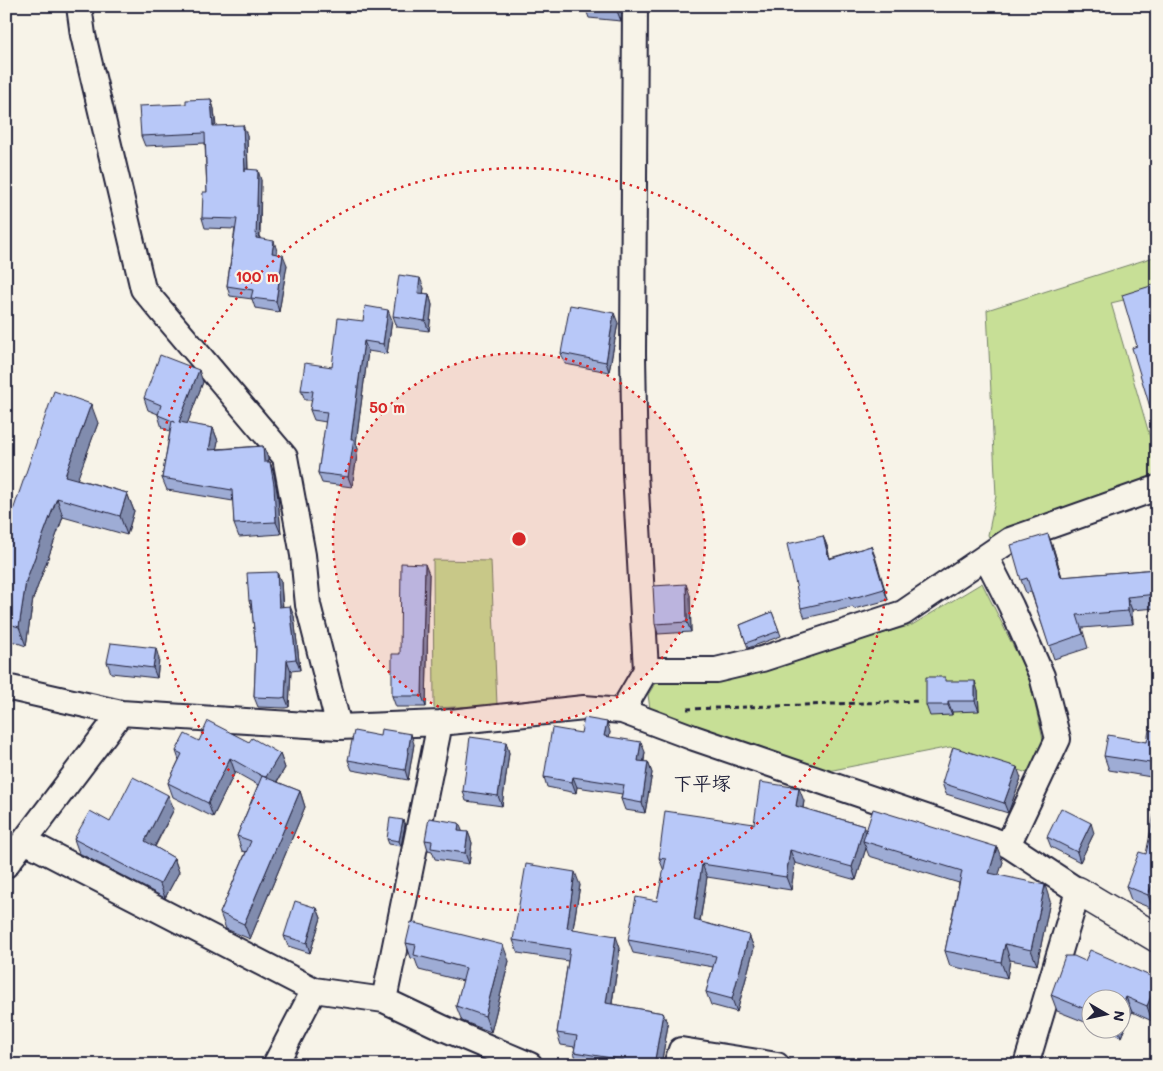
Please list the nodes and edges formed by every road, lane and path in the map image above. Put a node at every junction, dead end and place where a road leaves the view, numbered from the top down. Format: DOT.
graph roads {
  1 [pos="79,6"];
  2 [pos="635,6"];
  3 [pos="1157,488"];
  4 [pos="986,557"];
  5 [pos="646,670"];
  6 [pos="6,687"];
  7 [pos="922,701"];
  8 [pos="677,709"];
  9 [pos="622,711"];
  10 [pos="121,713"];
  11 [pos="440,723"];
  12 [pos="339,727"];
  13 [pos="25,841"];
  14 [pos="1008,846"];
  15 [pos="6,864"];
  16 [pos="1078,891"];
  17 [pos="1157,938"];
  18 [pos="314,990"];
  19 [pos="384,1000"];
  20 [pos="276,1065"];
  21 [pos="530,1065"];
  22 [pos="676,1065"];
  23 [pos="777,1065"];
  24 [pos="1026,1065"];
  1 -- 12 [label="street"];
  2 -- 5 [label="street"];
  3 -- 4 [label="street"];
  4 -- 5 [label="street"];
  4 -- 14 [label="street"];
  5 -- 9 [label="street"];
  6 -- 10 [label="street"];
  7 -- 8 [label="path"];
  9 -- 11 [label="street"];
  9 -- 14 [label="street"];
  10 -- 12 [label="street"];
  10 -- 13 [label="street"];
  11 -- 12 [label="street"];
  11 -- 19 [label="street"];
  13 -- 15 [label="street"];
  13 -- 18 [label="street"];
  14 -- 16 [label="street"];
  16 -- 17 [label="street"];
  16 -- 24 [label="street"];
  18 -- 19 [label="street"];
  18 -- 20 [label="street"];
  19 -- 21 [label="street"];
  22 -- 23 [label="street"];
}
